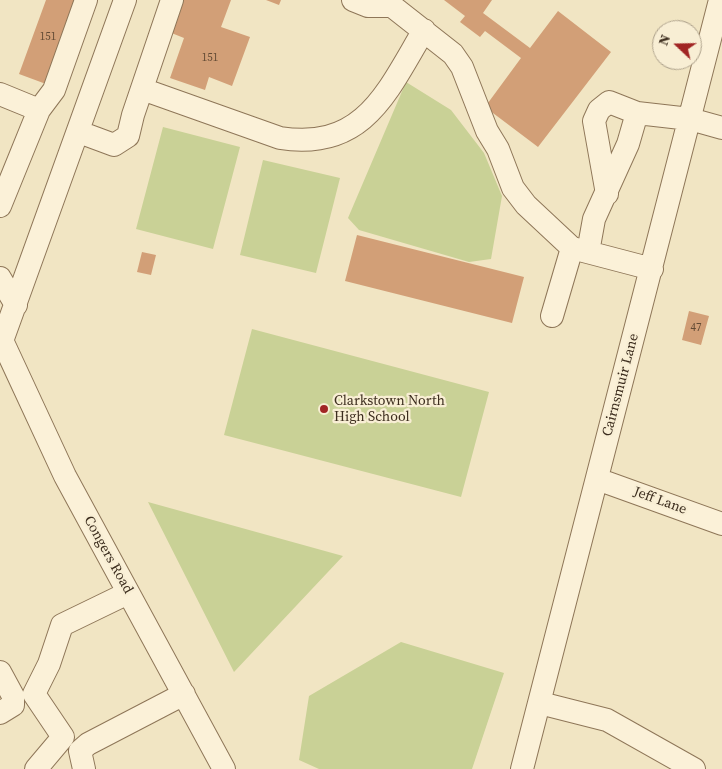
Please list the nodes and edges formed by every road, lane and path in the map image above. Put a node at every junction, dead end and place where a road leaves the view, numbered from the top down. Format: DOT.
graph roads {
  1 [pos="86,0"];
  2 [pos="125,0"];
  3 [pos="172,0"];
  4 [pos="353,0"];
  5 [pos="720,0"];
  6 [pos="391,3"];
  7 [pos="424,30"];
  8 [pos="142,89"];
  9 [pos="1,97"];
  10 [pos="40,110"];
  11 [pos="637,113"];
  12 [pos="690,119"];
  13 [pos="722,128"];
  14 [pos="79,132"];
  15 [pos="607,194"];
  16 [pos="0,206"];
  17 [pos="580,250"];
  18 [pos="652,268"];
  19 [pos="0,278"];
  20 [pos="16,305"];
  21 [pos="552,316"];
  22 [pos="1,339"];
  23 [pos="597,479"];
  24 [pos="722,524"];
  25 [pos="128,593"];
  26 [pos="0,672"];
  27 [pos="184,694"];
  28 [pos="16,701"];
  29 [pos="540,703"];
  30 [pos="62,737"];
  31 [pos="82,760"];
  32 [pos="36,769"];
  33 [pos="224,769"];
  34 [pos="522,769"];
  35 [pos="694,769"];
  1 -- 10 [label="street"];
  2 -- 14 [label="street"];
  3 -- 8 [label="street"];
  4 -- 6 [label="street"];
  5 -- 12 [label="street, Cairnsmuir Lane"];
  6 -- 7 [label="street"];
  7 -- 8 [label="street"];
  7 -- 17 [label="street"];
  8 -- 14 [label="street"];
  9 -- 10 [label="street"];
  10 -- 16 [label="street"];
  11 -- 12 [label="street"];
  11 -- 15 [label="street"];
  11 -- 15 [label="street"];
  12 -- 13 [label="street"];
  12 -- 18 [label="street, Cairnsmuir Lane"];
  14 -- 20 [label="street"];
  15 -- 17 [label="street"];
  17 -- 18 [label="street"];
  17 -- 21 [label="street"];
  18 -- 23 [label="street, Cairnsmuir Lane"];
  19 -- 20 [label="street"];
  20 -- 22 [label="street"];
  22 -- 25 [label="street, Congers Road"];
  23 -- 24 [label="street, Jeff Lane"];
  23 -- 29 [label="street, Cairnsmuir Lane"];
  25 -- 27 [label="street, Congers Road"];
  25 -- 28 [label="street"];
  26 -- 28 [label="street"];
  27 -- 31 [label="street"];
  27 -- 33 [label="street, Congers Road"];
  28 -- 30 [label="street"];
  29 -- 34 [label="street, Cairnsmuir Lane"];
  29 -- 35 [label="street"];
  30 -- 31 [label="street"];
  30 -- 32 [label="street"];
}
